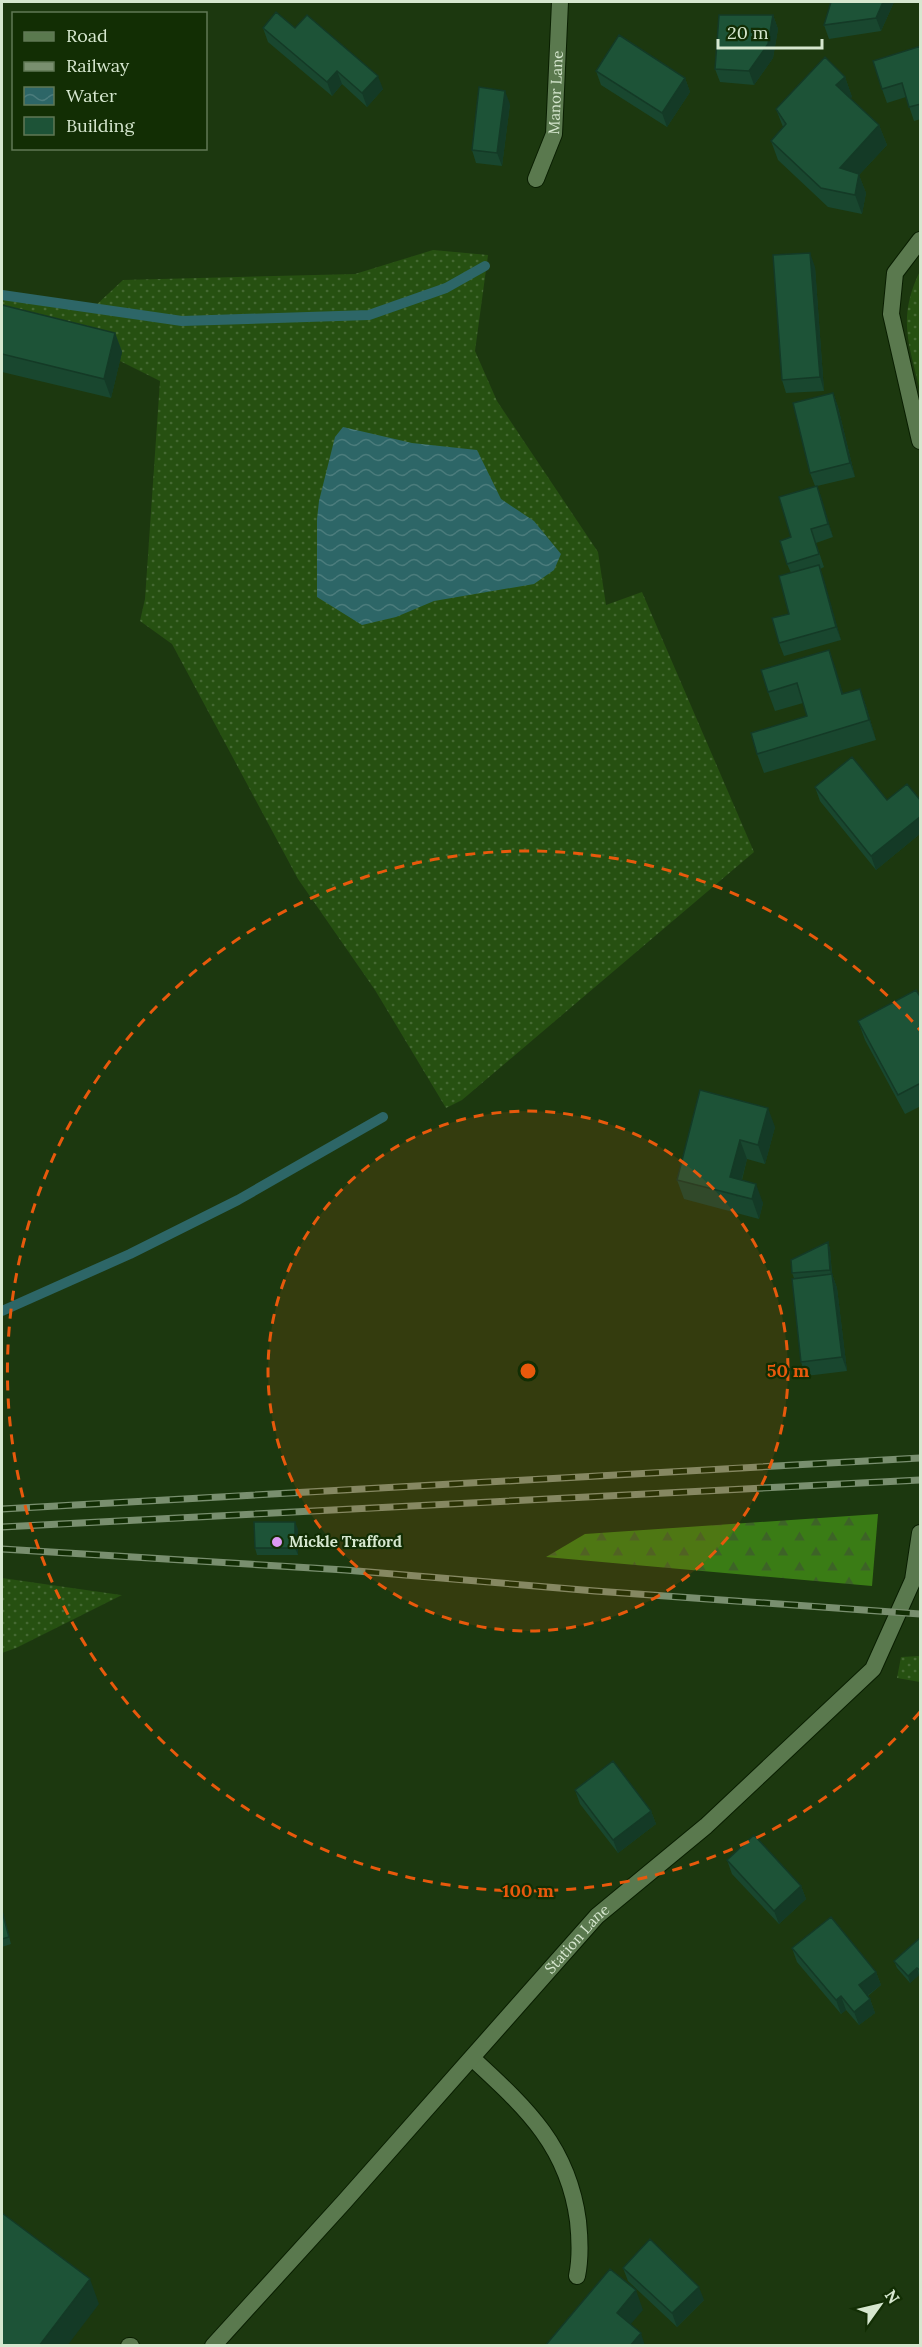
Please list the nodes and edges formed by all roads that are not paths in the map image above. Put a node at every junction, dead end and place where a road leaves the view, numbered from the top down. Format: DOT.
graph roads {
  1 [pos="560,2"];
  2 [pos="536,179"];
  3 [pos="921,240"];
  4 [pos="921,441"];
  5 [pos="921,1533"];
  6 [pos="472,2058"];
  7 [pos="577,2276"];
  8 [pos="213,2346"];
  1 -- 2 [label="street, Manor Lane"];
  3 -- 4 [label="street"];
  5 -- 6 [label="street, Station Lane"];
  6 -- 7 [label="street"];
  6 -- 8 [label="street, Station Lane"];
}
